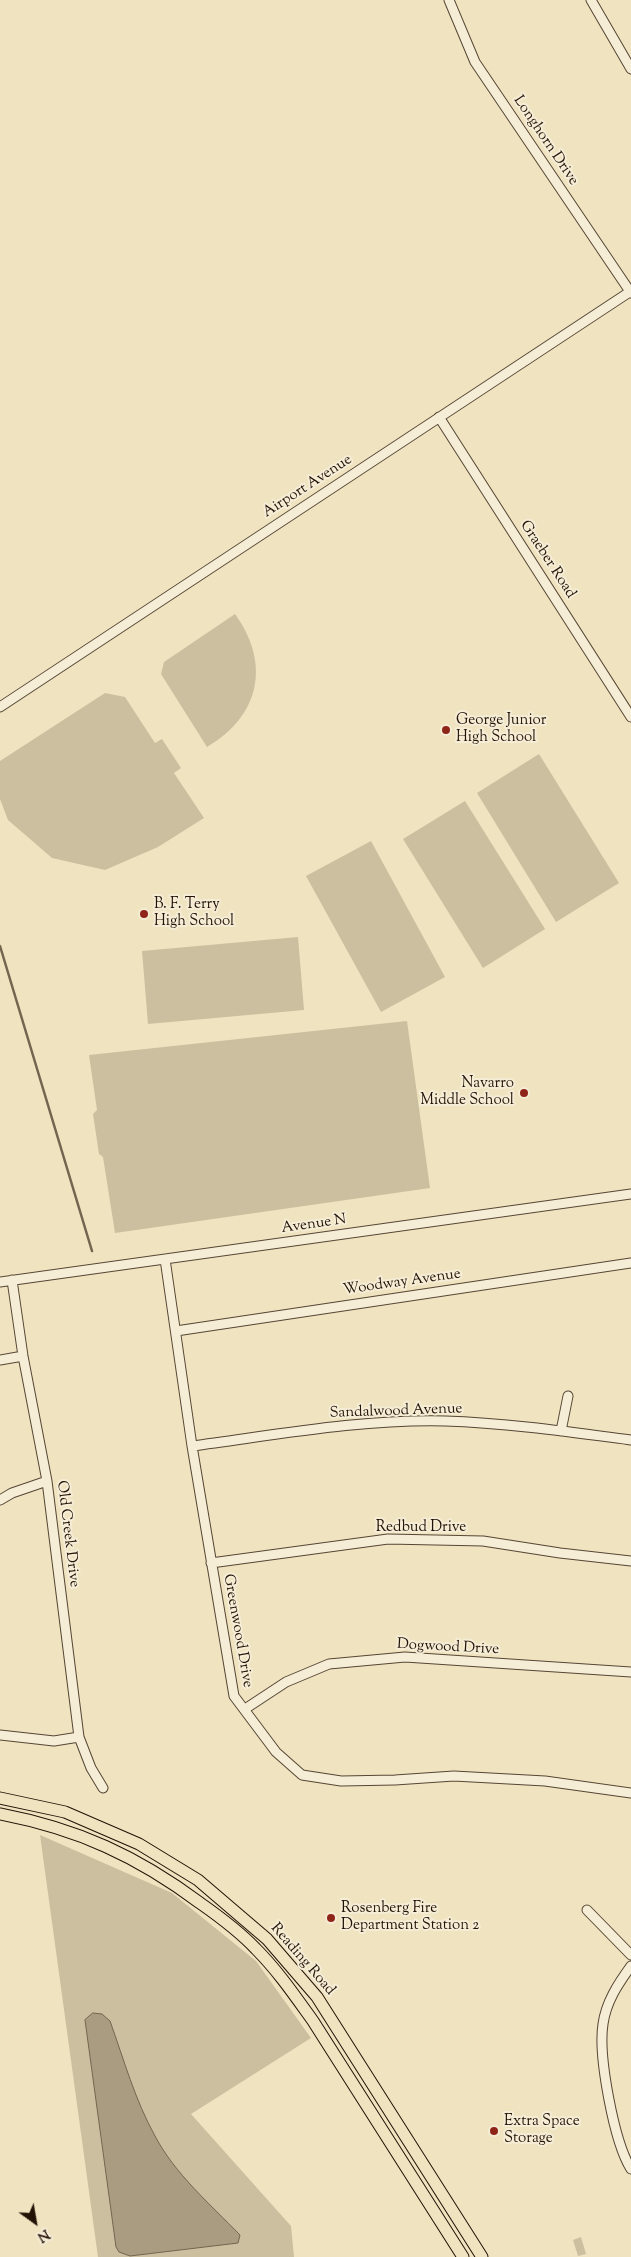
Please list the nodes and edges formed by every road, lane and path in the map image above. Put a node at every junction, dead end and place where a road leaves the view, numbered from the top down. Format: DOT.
graph roads {
  1 [pos="449,0"];
  2 [pos="591,0"];
  3 [pos="631,69"];
  4 [pos="631,292"];
  5 [pos="439,417"];
  6 [pos="0,706"];
  7 [pos="631,717"];
  8 [pos="631,1194"];
  9 [pos="165,1260"];
  10 [pos="631,1263"];
  11 [pos="12,1280"];
  12 [pos="0,1282"];
  13 [pos="176,1331"];
  14 [pos="23,1356"];
  15 [pos="0,1360"];
  16 [pos="568,1396"];
  17 [pos="561,1431"];
  18 [pos="631,1440"];
  19 [pos="192,1446"];
  20 [pos="47,1481"];
  21 [pos="0,1500"];
  22 [pos="631,1560"];
  23 [pos="211,1563"];
  24 [pos="631,1672"];
  25 [pos="245,1708"];
  26 [pos="0,1735"];
  27 [pos="79,1737"];
  28 [pos="102,1788"];
  29 [pos="631,1793"];
  30 [pos="0,1798"];
  31 [pos="0,1814"];
  32 [pos="587,1910"];
  33 [pos="631,1955"];
  34 [pos="631,1966"];
  35 [pos="348,2046"];
  36 [pos="335,2055"];
  37 [pos="426,2166"];
  38 [pos="631,2169"];
  39 [pos="411,2175"];
  40 [pos="462,2257"];
  41 [pos="482,2257"];
  1 -- 4 [label="street, Longhorn Drive"];
  2 -- 3 [label="street"];
  4 -- 5 [label="street, Airport Avenue"];
  5 -- 6 [label="street, Airport Avenue"];
  5 -- 7 [label="street, Graeber Road"];
  8 -- 9 [label="street, Avenue N"];
  9 -- 11 [label="street, Avenue N"];
  9 -- 13 [label="street, Greenwood Drive"];
  10 -- 13 [label="street, Woodway Avenue"];
  11 -- 12 [label="street, Avenue N"];
  11 -- 14 [label="street, Old Creek Drive"];
  13 -- 19 [label="street, Greenwood Drive"];
  14 -- 15 [label="street"];
  14 -- 20 [label="street, Old Creek Drive"];
  16 -- 17 [label="street"];
  17 -- 18 [label="street, Sandalwood Avenue"];
  17 -- 19 [label="street, Sandalwood Avenue"];
  19 -- 23 [label="street, Greenwood Drive"];
  20 -- 21 [label="street"];
  20 -- 27 [label="street, Old Creek Drive"];
  22 -- 23 [label="street, Redbud Drive"];
  23 -- 25 [label="street, Greenwood Drive"];
  24 -- 25 [label="street, Dogwood Drive"];
  25 -- 29 [label="street, Greenwood Drive"];
  26 -- 27 [label="street"];
  27 -- 28 [label="street, Old Creek Drive"];
  30 -- 35 [label="main road, Reading Road"];
  31 -- 36 [label="main road, Reading Road"];
  32 -- 33 [label="street"];
  34 -- 38 [label="street"];
  35 -- 36 [label="main road"];
  35 -- 37 [label="main road, Reading Road"];
  36 -- 39 [label="main road, Reading Road"];
  37 -- 39 [label="main road"];
  37 -- 41 [label="main road, Reading Road"];
  39 -- 40 [label="main road, Reading Road"];
}
